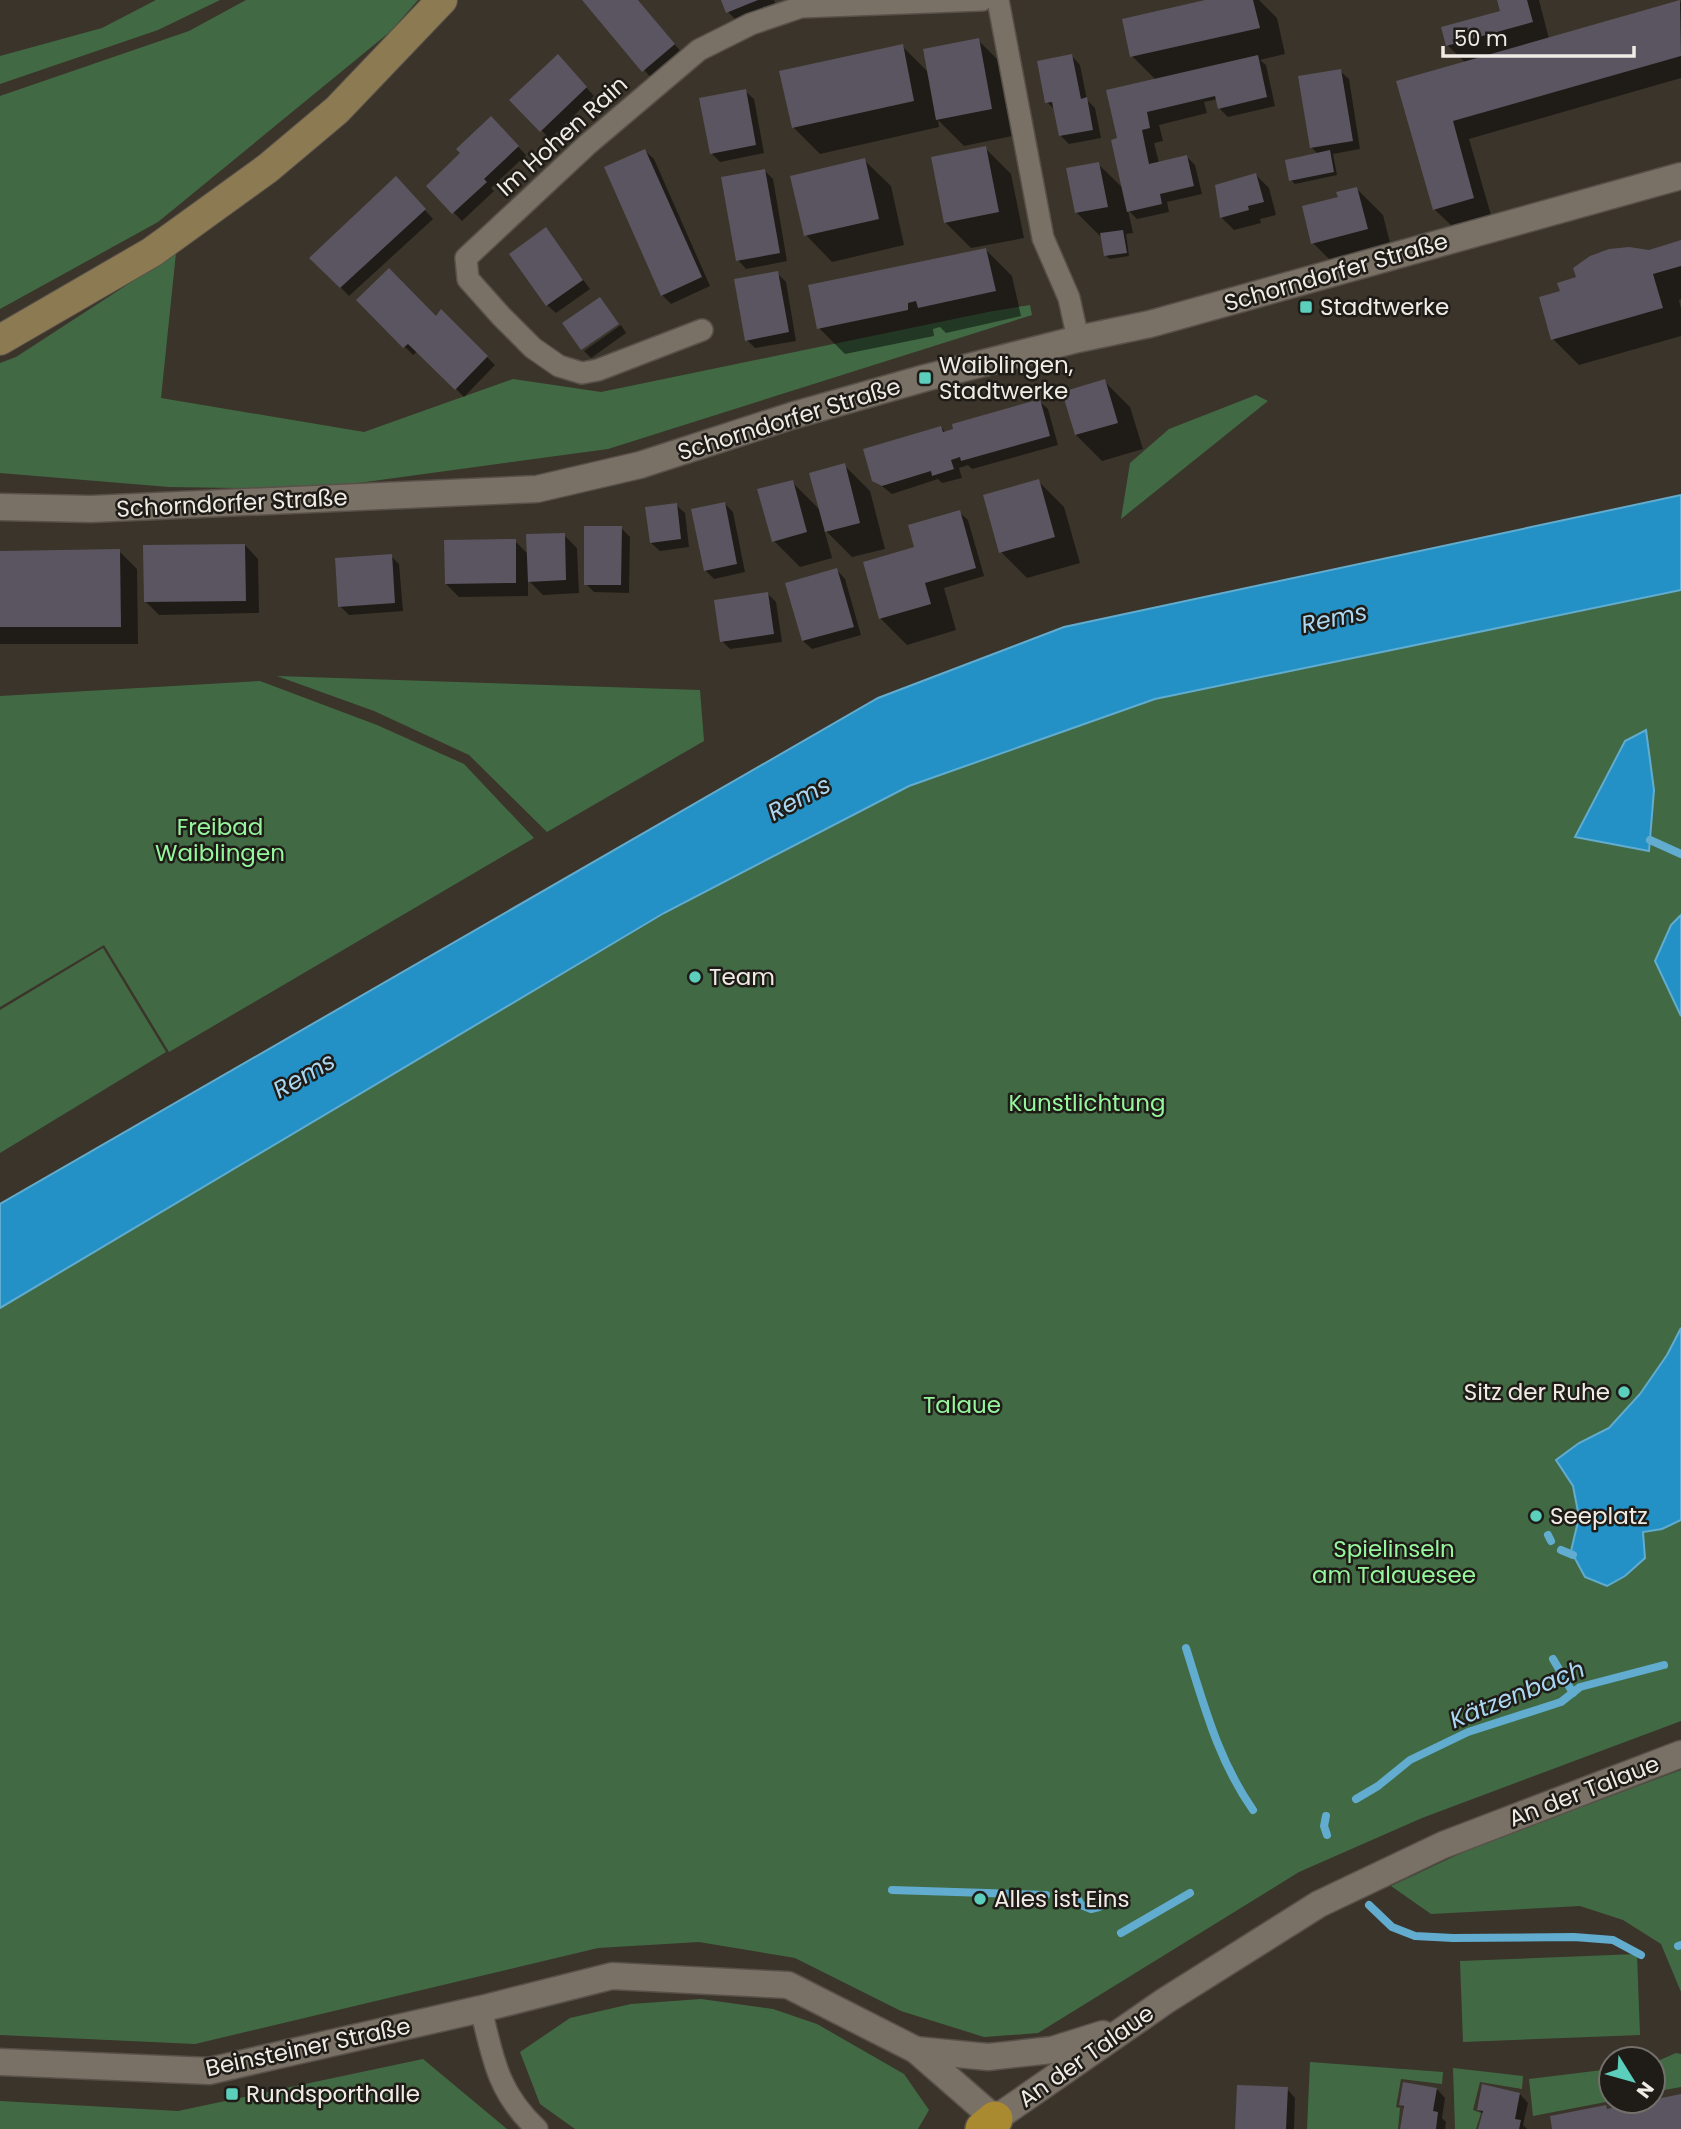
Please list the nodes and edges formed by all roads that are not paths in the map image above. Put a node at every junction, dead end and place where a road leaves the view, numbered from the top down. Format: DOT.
graph roads {
  1 [pos="442,0"];
  2 [pos="982,0"];
  3 [pos="999,0"];
  4 [pos="1681,176"];
  5 [pos="702,330"];
  6 [pos="1078,339"];
  7 [pos="0,340"];
  8 [pos="0,507"];
  9 [pos="1681,1754"];
  10 [pos="481,2010"];
  11 [pos="1130,2026"];
  12 [pos="916,2050"];
  13 [pos="0,2062"];
  14 [pos="989,2124"];
  15 [pos="537,2129"];
  1 -- 7 [label="main road"];
  2 -- 5 [label="street, Im Hohen Rain"];
  3 -- 6 [label="street"];
  4 -- 6 [label="street, Schorndorfer Straße"];
  6 -- 8 [label="street, Schorndorfer Straße"];
  9 -- 11 [label="street, An der Talaue"];
  10 -- 12 [label="street, An der Talaue"];
  10 -- 13 [label="street, Beinsteiner Straße"];
  10 -- 15 [label="street"];
  11 -- 12 [label="street"];
  11 -- 14 [label="street, An der Talaue"];
  12 -- 14 [label="street, An der Talaue"];
}
